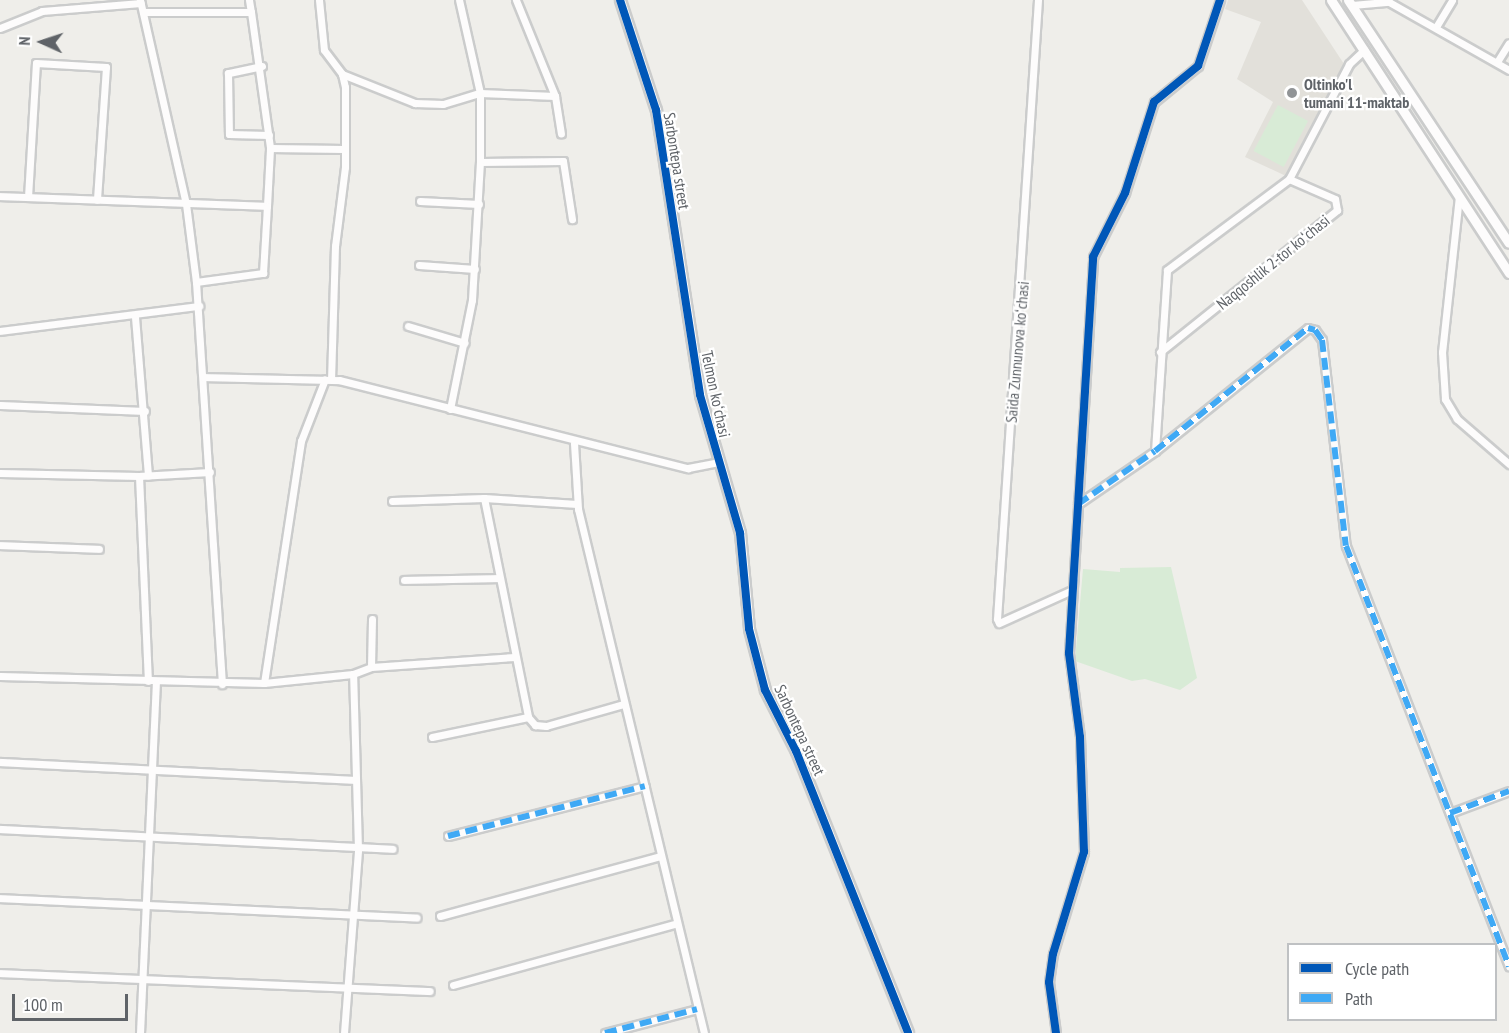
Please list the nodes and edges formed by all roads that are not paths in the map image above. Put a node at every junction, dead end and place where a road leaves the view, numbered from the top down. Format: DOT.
graph roads {
  1 [pos="249,0"];
  2 [pos="319,0"];
  3 [pos="459,0"];
  4 [pos="516,0"];
  5 [pos="620,0"];
  6 [pos="1038,0"];
  7 [pos="1221,0"];
  8 [pos="1331,0"];
  9 [pos="1452,0"];
  10 [pos="140,2"];
  11 [pos="1350,3"];
  12 [pos="143,12"];
  13 [pos="251,12"];
  14 [pos="1436,27"];
  15 [pos="0,28"];
  16 [pos="1509,43"];
  17 [pos="1364,50"];
  18 [pos="1497,62"];
  19 [pos="262,66"];
  20 [pos="1509,69"];
  21 [pos="342,74"];
  22 [pos="480,93"];
  23 [pos="555,96"];
  24 [pos="1415,100"];
  25 [pos="1403,108"];
  26 [pos="561,134"];
  27 [pos="269,135"];
  28 [pos="270,148"];
  29 [pos="344,149"];
  30 [pos="480,162"];
  31 [pos="1289,179"];
  32 [pos="0,196"];
  33 [pos="1459,196"];
  34 [pos="28,197"];
  35 [pos="97,200"];
  36 [pos="420,201"];
  37 [pos="186,204"];
  38 [pos="479,204"];
  39 [pos="267,206"];
  40 [pos="572,219"];
  41 [pos="1509,243"];
  42 [pos="419,265"];
  43 [pos="475,269"];
  44 [pos="1509,273"];
  45 [pos="196,282"];
  46 [pos="199,306"];
  47 [pos="135,317"];
  48 [pos="408,326"];
  49 [pos="689,330"];
  50 [pos="0,331"];
  51 [pos="465,343"];
  52 [pos="1160,352"];
  53 [pos="204,377"];
  54 [pos="328,379"];
  55 [pos="0,405"];
  56 [pos="450,409"];
  57 [pos="145,411"];
  58 [pos="574,443"];
  59 [pos="1155,451"];
  60 [pos="718,462"];
  61 [pos="1509,464"];
  62 [pos="210,472"];
  63 [pos="0,473"];
  64 [pos="148,475"];
  65 [pos="139,476"];
  66 [pos="484,498"];
  67 [pos="392,501"];
  68 [pos="577,504"];
  69 [pos="1078,504"];
  70 [pos="0,545"];
  71 [pos="99,549"];
  72 [pos="499,578"];
  73 [pos="404,580"];
  74 [pos="1072,590"];
  75 [pos="372,619"];
  76 [pos="515,657"];
  77 [pos="371,667"];
  78 [pos="353,674"];
  79 [pos="0,676"];
  80 [pos="152,682"];
  81 [pos="264,683"];
  82 [pos="222,684"];
  83 [pos="624,704"];
  84 [pos="528,717"];
  85 [pos="432,737"];
  86 [pos="0,762"];
  87 [pos="153,769"];
  88 [pos="353,780"];
  89 [pos="645,786"];
  90 [pos="1509,791"];
  91 [pos="1450,813"];
  92 [pos="0,829"];
  93 [pos="150,836"];
  94 [pos="448,836"];
  95 [pos="358,849"];
  96 [pos="392,849"];
  97 [pos="661,856"];
  98 [pos="0,898"];
  99 [pos="148,907"];
  100 [pos="440,916"];
  101 [pos="417,918"];
  102 [pos="355,919"];
  103 [pos="675,924"];
  104 [pos="1509,966"];
  105 [pos="0,973"];
  106 [pos="143,978"];
  107 [pos="453,985"];
  108 [pos="347,988"];
  109 [pos="430,991"];
  110 [pos="697,1009"];
  111 [pos="140,1033"];
  112 [pos="344,1033"];
  113 [pos="605,1033"];
  114 [pos="704,1033"];
  115 [pos="908,1033"];
  116 [pos="1056,1033"];
  1 -- 13 [label="street"];
  2 -- 21 [label="street"];
  3 -- 22 [label="street"];
  4 -- 23 [label="street"];
  5 -- 49 [label="street, Sarbontepa street"];
  6 -- 74 [label="street, Saida Zunnunova koʻchasi"];
  7 -- 69 [label="street"];
  8 -- 17 [label="street"];
  9 -- 14 [label="street"];
  10 -- 12 [label="street"];
  10 -- 15 [label="street"];
  11 -- 14 [label="street"];
  11 -- 24 [label="street"];
  12 -- 13 [label="street"];
  12 -- 37 [label="street"];
  13 -- 19 [label="street"];
  14 -- 18 [label="street"];
  16 -- 18 [label="street"];
  17 -- 25 [label="street"];
  17 -- 31 [label="street"];
  18 -- 20 [label="street"];
  19 -- 27 [label="street"];
  19 -- 27 [label="street"];
  21 -- 22 [label="street"];
  21 -- 29 [label="street"];
  22 -- 23 [label="street"];
  22 -- 30 [label="street"];
  23 -- 26 [label="street"];
  24 -- 25 [label="street"];
  24 -- 41 [label="street"];
  25 -- 33 [label="street"];
  27 -- 28 [label="street"];
  28 -- 29 [label="street"];
  28 -- 39 [label="street"];
  29 -- 54 [label="street"];
  30 -- 38 [label="street"];
  30 -- 40 [label="street"];
  31 -- 52 [label="street"];
  31 -- 52 [label="street, Naqqoshlik 2-tor koʻchasi"];
  32 -- 34 [label="street"];
  33 -- 44 [label="street"];
  33 -- 61 [label="street"];
  34 -- 35 [label="street"];
  34 -- 35 [label="street"];
  35 -- 37 [label="street"];
  36 -- 38 [label="street"];
  37 -- 39 [label="street"];
  37 -- 45 [label="street"];
  38 -- 43 [label="street"];
  39 -- 45 [label="street"];
  42 -- 43 [label="street"];
  43 -- 51 [label="street"];
  45 -- 46 [label="street"];
  46 -- 47 [label="street"];
  46 -- 53 [label="street"];
  47 -- 50 [label="street"];
  47 -- 57 [label="street"];
  48 -- 51 [label="street"];
  49 -- 60 [label="street, Telmon koʻchasi"];
  51 -- 56 [label="street"];
  52 -- 59 [label="street"];
  53 -- 54 [label="street"];
  53 -- 62 [label="street"];
  54 -- 56 [label="street"];
  54 -- 81 [label="street"];
  55 -- 57 [label="street"];
  56 -- 58 [label="street"];
  57 -- 64 [label="street"];
  58 -- 60 [label="street"];
  58 -- 68 [label="street"];
  59 -- 69 [label="street"];
  59 -- 91 [label="street"];
  60 -- 115 [label="street, Sarbontepa street"];
  62 -- 64 [label="street"];
  62 -- 82 [label="street"];
  63 -- 65 [label="street"];
  64 -- 65 [label="street"];
  65 -- 80 [label="street"];
  66 -- 67 [label="street"];
  66 -- 68 [label="street"];
  66 -- 72 [label="street"];
  68 -- 83 [label="street"];
  69 -- 74 [label="street"];
  70 -- 71 [label="street"];
  72 -- 73 [label="street"];
  72 -- 76 [label="street"];
  74 -- 116 [label="street"];
  75 -- 77 [label="street"];
  76 -- 77 [label="street"];
  76 -- 84 [label="street"];
  77 -- 78 [label="street"];
  78 -- 81 [label="street"];
  78 -- 88 [label="street"];
  79 -- 80 [label="street"];
  80 -- 82 [label="street"];
  80 -- 87 [label="street"];
  81 -- 82 [label="street"];
  83 -- 84 [label="street"];
  83 -- 89 [label="street"];
  84 -- 85 [label="street"];
  86 -- 87 [label="street"];
  87 -- 88 [label="street"];
  87 -- 93 [label="street"];
  88 -- 95 [label="street"];
  89 -- 94 [label="street"];
  89 -- 97 [label="street"];
  90 -- 91 [label="street"];
  91 -- 104 [label="street"];
  92 -- 93 [label="street"];
  93 -- 95 [label="street"];
  93 -- 99 [label="street"];
  95 -- 96 [label="street"];
  95 -- 102 [label="street"];
  97 -- 100 [label="street"];
  97 -- 103 [label="street"];
  98 -- 99 [label="street"];
  99 -- 102 [label="street"];
  99 -- 106 [label="street"];
  101 -- 102 [label="street"];
  102 -- 108 [label="street"];
  103 -- 107 [label="street"];
  103 -- 110 [label="street"];
  105 -- 106 [label="street"];
  106 -- 108 [label="street"];
  106 -- 111 [label="street"];
  108 -- 109 [label="street"];
  108 -- 112 [label="street"];
  110 -- 113 [label="street"];
  110 -- 114 [label="street"];
}
